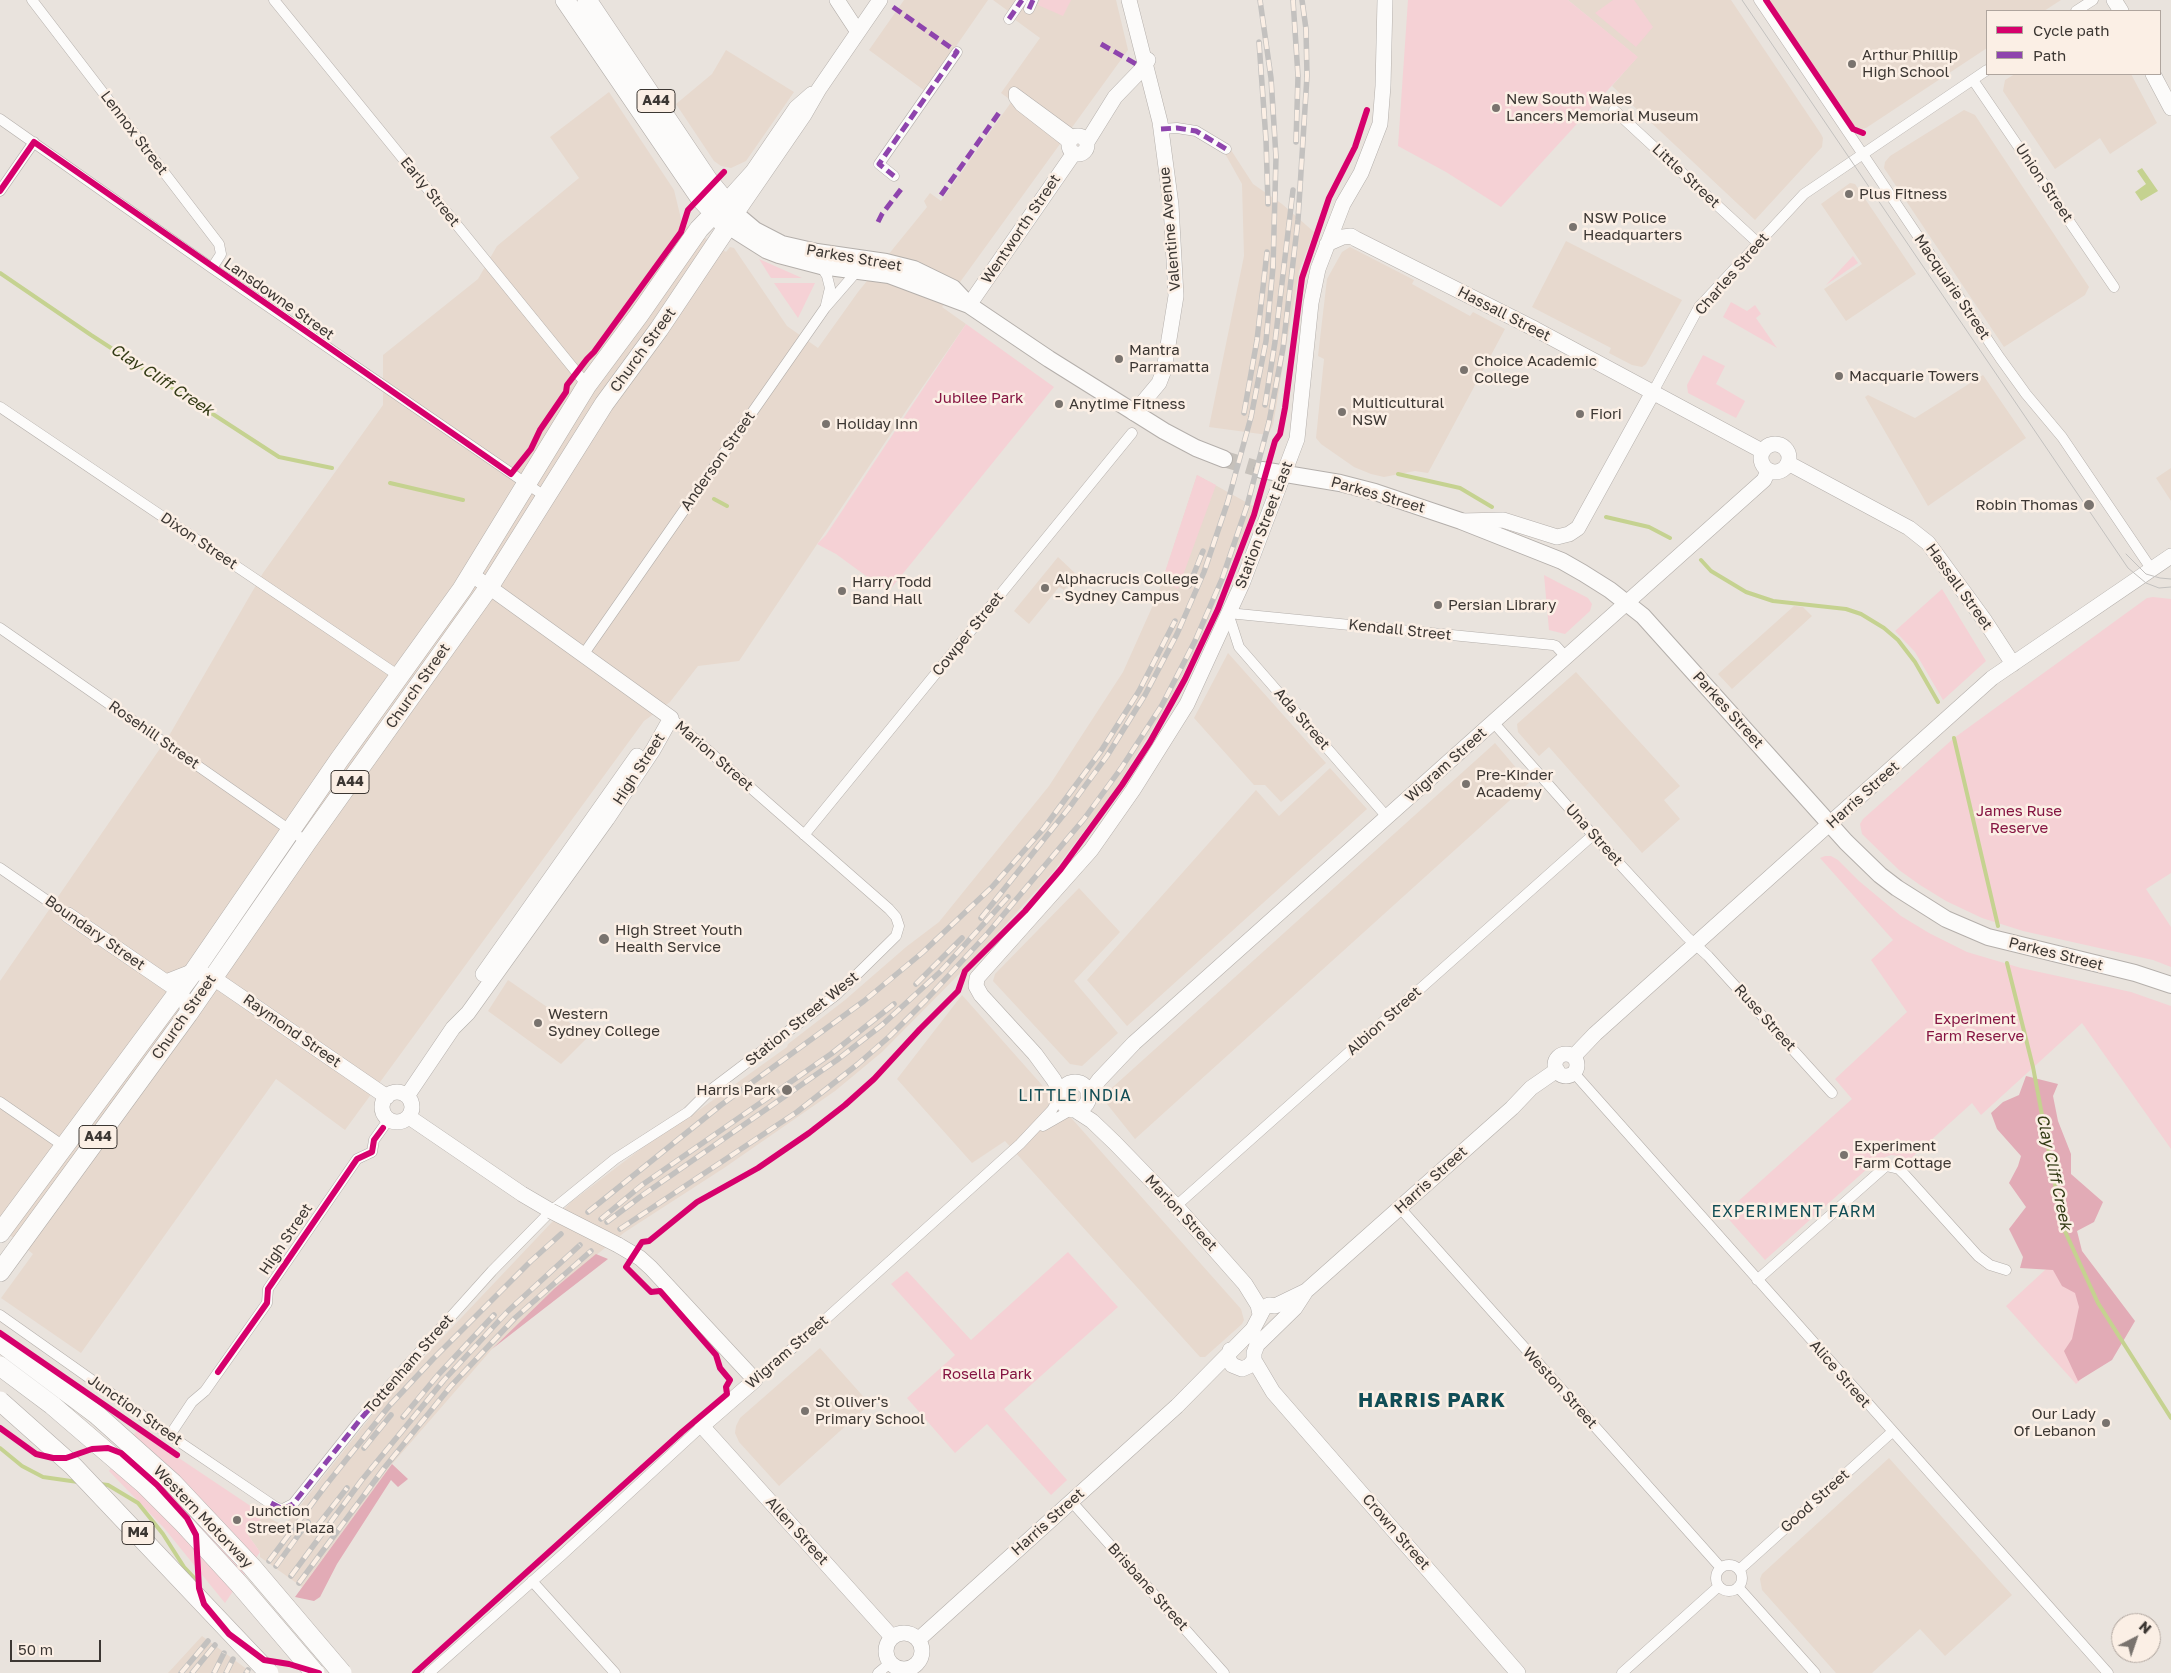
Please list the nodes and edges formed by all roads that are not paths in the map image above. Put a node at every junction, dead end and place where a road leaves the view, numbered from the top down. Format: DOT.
graph roads {
  1 [pos="32,0"];
  2 [pos="274,0"];
  3 [pos="565,0"];
  4 [pos="587,0"];
  5 [pos="837,0"];
  6 [pos="880,0"];
  7 [pos="1022,0"];
  8 [pos="1128,0"];
  9 [pos="1135,0"];
  10 [pos="1384,0"];
  11 [pos="1759,0"];
  12 [pos="2093,0"];
  13 [pos="2078,10"];
  14 [pos="1008,19"];
  15 [pos="858,32"];
  16 [pos="1140,49"];
  17 [pos="957,52"];
  18 [pos="1144,66"];
  19 [pos="1986,71"];
  20 [pos="2154,75"];
  21 [pos="1134,78"];
  22 [pos="1973,80"];
  23 [pos="1152,88"];
  24 [pos="2171,108"];
  25 [pos="1614,110"];
  26 [pos="0,119"];
  27 [pos="1161,129"];
  28 [pos="34,142"];
  29 [pos="1076,142"];
  30 [pos="1226,149"];
  31 [pos="1862,154"];
  32 [pos="894,176"];
  33 [pos="0,191"];
  34 [pos="726,214"];
  35 [pos="1758,243"];
  36 [pos="1327,244"];
  37 [pos="822,266"];
  38 [pos="212,268"];
  39 [pos="858,270"];
  40 [pos="2114,286"];
  41 [pos="969,305"];
  42 [pos="825,308"];
  43 [pos="587,384"];
  44 [pos="1653,392"];
  45 [pos="0,407"];
  46 [pos="1134,413"];
  47 [pos="1132,433"];
  48 [pos="1762,450"];
  49 [pos="1224,459"];
  50 [pos="1788,464"];
  51 [pos="1262,470"];
  52 [pos="1768,471"];
  53 [pos="1284,474"];
  54 [pos="526,484"];
  55 [pos="546,497"];
  56 [pos="1461,521"];
  57 [pos="2171,556"];
  58 [pos="2152,570"];
  59 [pos="471,574"];
  60 [pos="488,587"];
  61 [pos="1626,603"];
  62 [pos="1228,614"];
  63 [pos="0,628"];
  64 [pos="583,655"];
  65 [pos="1566,657"];
  66 [pos="2013,664"];
  67 [pos="399,676"];
  68 [pos="670,718"];
  69 [pos="1493,722"];
  70 [pos="1387,817"];
  71 [pos="1831,824"];
  72 [pos="291,830"];
  73 [pos="804,835"];
  74 [pos="1592,835"];
  75 [pos="307,842"];
  76 [pos="0,868"];
  77 [pos="68,915"];
  78 [pos="900,926"];
  79 [pos="1697,944"];
  80 [pos="194,971"];
  81 [pos="212,978"];
  82 [pos="2171,985"];
  83 [pos="173,987"];
  84 [pos="188,1014"];
  85 [pos="1121,1055"];
  86 [pos="1574,1056"];
  87 [pos="1557,1070"];
  88 [pos="1574,1074"];
  89 [pos="1068,1089"];
  90 [pos="1832,1093"];
  91 [pos="407,1096"];
  92 [pos="387,1097"];
  93 [pos="0,1102"];
  94 [pos="1080,1104"];
  95 [pos="408,1117"];
  96 [pos="389,1119"];
  97 [pos="1033,1132"];
  98 [pos="64,1146"];
  99 [pos="1176,1206"];
  100 [pos="1400,1208"];
  101 [pos="551,1212"];
  102 [pos="0,1234"];
  103 [pos="3,1262"];
  104 [pos="2006,1270"];
  105 [pos="1757,1280"];
  106 [pos="1306,1291"];
  107 [pos="1268,1308"];
  108 [pos="0,1315"];
  109 [pos="1282,1321"];
  110 [pos="0,1342"];
  111 [pos="1230,1350"];
  112 [pos="1254,1360"];
  113 [pos="0,1366"];
  114 [pos="1236,1368"];
  115 [pos="755,1380"];
  116 [pos="1273,1392"];
  117 [pos="0,1401"];
  118 [pos="1177,1406"];
  119 [pos="702,1426"];
  120 [pos="1892,1432"];
  121 [pos="170,1435"];
  122 [pos="1072,1501"];
  123 [pos="271,1503"];
  124 [pos="1721,1568"];
  125 [pos="1739,1570"];
  126 [pos="532,1581"];
  127 [pos="1720,1586"];
  128 [pos="1738,1587"];
  129 [pos="892,1637"];
  130 [pos="919,1639"];
  131 [pos="890,1663"];
  132 [pos="920,1669"];
  133 [pos="269,1673"];
  134 [pos="316,1673"];
  135 [pos="342,1673"];
  136 [pos="429,1673"];
  137 [pos="615,1673"];
  138 [pos="878,1673"];
  139 [pos="1224,1673"];
  140 [pos="1518,1673"];
  141 [pos="1622,1673"];
  142 [pos="1815,1673"];
  143 [pos="2108,1673"];
  1 -- 38 [label="street, Lennox Street"];
  2 -- 43 [label="street, Early Street"];
  3 -- 34 [label="highway, A44"];
  4 -- 34 [label="highway, A44"];
  5 -- 15 [label="street"];
  6 -- 15 [label="street, Church Street"];
  7 -- 14 [label="street"];
  8 -- 16 [label="street"];
  9 -- 18 [label="street"];
  10 -- 36 [label="street, Station Street East"];
  11 -- 31 [label="street, Macquarie Street"];
  12 -- 13 [label="street"];
  15 -- 34 [label="street, Church Street"];
  16 -- 18 [label="street"];
  16 -- 29 [label="street, Wentworth Street"];
  17 -- 32 [label="street"];
  18 -- 21 [label="street, Wentworth Street"];
  18 -- 23 [label="street, Valentine Avenue"];
  19 -- 22 [label="street, Charles Street"];
  20 -- 24 [label="street"];
  21 -- 23 [label="street"];
  21 -- 29 [label="street, Wentworth Street"];
  22 -- 31 [label="street, Charles Street"];
  22 -- 40 [label="street, Union Street"];
  23 -- 27 [label="street, Valentine Avenue"];
  25 -- 35 [label="street, Little Street"];
  26 -- 28 [label="street, Lansdowne Street"];
  27 -- 30 [label="street"];
  27 -- 46 [label="street, Valentine Avenue"];
  28 -- 33 [label="street"];
  28 -- 38 [label="street, Lansdowne Street"];
  29 -- 29 [label="street"];
  29 -- 41 [label="street, Wentworth Street"];
  31 -- 35 [label="street, Charles Street"];
  31 -- 58 [label="street, Macquarie Street"];
  34 -- 37 [label="main road, Parkes Street"];
  34 -- 41 [label="main road, Parkes Street"];
  34 -- 43 [label="highway, Church Street / A44"];
  34 -- 55 [label="highway, Church Street / A44"];
  35 -- 44 [label="street, Charles Street"];
  36 -- 44 [label="street, Hassall Street"];
  36 -- 53 [label="street, Station Street East"];
  37 -- 39 [label="main road, Parkes Street"];
  37 -- 42 [label="street"];
  38 -- 54 [label="street, Lansdowne Street"];
  39 -- 41 [label="main road, Parkes Street"];
  39 -- 42 [label="street, Anderson Street"];
  41 -- 46 [label="main road, Parkes Street"];
  42 -- 64 [label="street, Anderson Street"];
  43 -- 54 [label="highway, Church Street / A44"];
  44 -- 48 [label="street, Hassall Street"];
  44 -- 56 [label="street, Charles Street"];
  45 -- 67 [label="street, Dixon Street"];
  46 -- 49 [label="main road, Parkes Street"];
  47 -- 73 [label="street, Cowper Street"];
  48 -- 50 [label="street"];
  48 -- 52 [label="street"];
  50 -- 52 [label="street"];
  50 -- 66 [label="street, Hassall Street"];
  51 -- 53 [label="main road, Parkes Street"];
  52 -- 61 [label="street, Wigram Street"];
  53 -- 56 [label="main road, Parkes Street"];
  53 -- 62 [label="street, Station Street East"];
  54 -- 55 [label="street, Lansdowne Street"];
  54 -- 59 [label="highway, Church Street / A44"];
  55 -- 60 [label="highway, Church Street / A44"];
  56 -- 61 [label="main road, Parkes Street"];
  57 -- 58 [label="street, Harris Street"];
  58 -- 66 [label="street, Harris Street"];
  59 -- 60 [label="street, Marion Street"];
  59 -- 67 [label="highway, Church Street / A44"];
  60 -- 64 [label="street, Marion Street"];
  60 -- 75 [label="highway, Church Street / A44"];
  61 -- 65 [label="street, Wigram Street"];
  61 -- 71 [label="main road, Parkes Street"];
  62 -- 65 [label="street, Kendall Street"];
  62 -- 70 [label="street, Ada Street"];
  62 -- 89 [label="street, Station Street East"];
  63 -- 72 [label="street, Rosehill Street"];
  64 -- 68 [label="street, Marion Street"];
  65 -- 69 [label="street, Wigram Street"];
  66 -- 71 [label="street, Harris Street"];
  67 -- 72 [label="highway, Church Street / A44"];
  68 -- 73 [label="street, Marion Street"];
  68 -- 91 [label="street, High Street"];
  69 -- 70 [label="street, Wigram Street"];
  69 -- 74 [label="street, Una Street"];
  70 -- 85 [label="street, Wigram Street"];
  71 -- 79 [label="street, Harris Street"];
  71 -- 82 [label="main road, Parkes Street"];
  72 -- 75 [label="street, Rosehill Street"];
  72 -- 80 [label="highway, Church Street / A44"];
  73 -- 78 [label="street, Marion Street"];
  74 -- 79 [label="street, Una Street"];
  74 -- 99 [label="street, Albion Street"];
  75 -- 81 [label="highway, Church Street / A44"];
  76 -- 77 [label="street, Boundary Street"];
  77 -- 83 [label="street, Boundary Street"];
  78 -- 101 [label="street, Station Street West"];
  79 -- 86 [label="street, Harris Street"];
  79 -- 90 [label="street, Ruse Street"];
  80 -- 81 [label="street, Raymond Street"];
  80 -- 83 [label="highway, Church Street / A44"];
  81 -- 84 [label="highway, Church Street / A44"];
  81 -- 92 [label="street, Raymond Street"];
  83 -- 84 [label="street"];
  83 -- 98 [label="highway, Church Street / A44"];
  84 -- 103 [label="highway, Church Street / A44"];
  85 -- 89 [label="street, Wigram Street"];
  85 -- 94 [label="street, Wigram Street"];
  86 -- 87 [label="street"];
  86 -- 88 [label="street"];
  87 -- 88 [label="street"];
  87 -- 100 [label="street, Harris Street"];
  88 -- 105 [label="street, Alice Street"];
  89 -- 94 [label="street"];
  89 -- 94 [label="street"];
  89 -- 97 [label="street, Wigram Street"];
  91 -- 92 [label="street"];
  91 -- 95 [label="street"];
  92 -- 96 [label="street"];
  93 -- 98 [label="street"];
  94 -- 97 [label="street, Wigram Street"];
  94 -- 99 [label="street, Marion Street"];
  95 -- 96 [label="street"];
  95 -- 101 [label="street"];
  96 -- 121 [label="street, High Street"];
  97 -- 115 [label="street, Wigram Street"];
  98 -- 102 [label="highway, Church Street / A44"];
  99 -- 107 [label="street, Marion Street"];
  100 -- 106 [label="street, Harris Street"];
  100 -- 124 [label="street, Weston Street"];
  101 -- 115 [label="street, bridge"];
  101 -- 123 [label="street, Tottenham Street"];
  104 -- 105 [label="street"];
  105 -- 120 [label="street, Alice Street"];
  106 -- 107 [label="street, Harris Street"];
  106 -- 109 [label="street, Harris Street"];
  107 -- 109 [label="street"];
  107 -- 111 [label="street, Harris Street"];
  108 -- 121 [label="street, Junction Street"];
  109 -- 112 [label="street, Harris Street"];
  110 -- 135 [label="highway, Western Motorway, bridge"];
  111 -- 114 [label="street"];
  111 -- 118 [label="street, Harris Street"];
  112 -- 114 [label="street, Harris Street"];
  112 -- 116 [label="street, Crown Street"];
  113 -- 134 [label="highway, Western Motorway / M4, bridge"];
  114 -- 116 [label="street, Crown Street"];
  114 -- 118 [label="street, Harris Street"];
  115 -- 119 [label="street, Wigram Street"];
  116 -- 140 [label="street, Crown Street"];
  117 -- 133 [label="highway, M4, bridge"];
  118 -- 122 [label="street, Harris Street"];
  119 -- 126 [label="street, Wigram Street"];
  119 -- 129 [label="street, Allen Street"];
  120 -- 125 [label="street, Good Street"];
  120 -- 143 [label="street, Alice Street"];
  121 -- 123 [label="street, Junction Street"];
  122 -- 130 [label="street, Harris Street"];
  122 -- 139 [label="street, Brisbane Street"];
  124 -- 125 [label="street"];
  124 -- 127 [label="street"];
  125 -- 128 [label="street"];
  126 -- 136 [label="street, Wigram Street"];
  126 -- 137 [label="street"];
  127 -- 128 [label="street"];
  127 -- 141 [label="street"];
  128 -- 142 [label="street"];
  129 -- 130 [label="street"];
  129 -- 131 [label="street"];
  130 -- 132 [label="street"];
  131 -- 132 [label="street"];
  131 -- 138 [label="street"];
}
